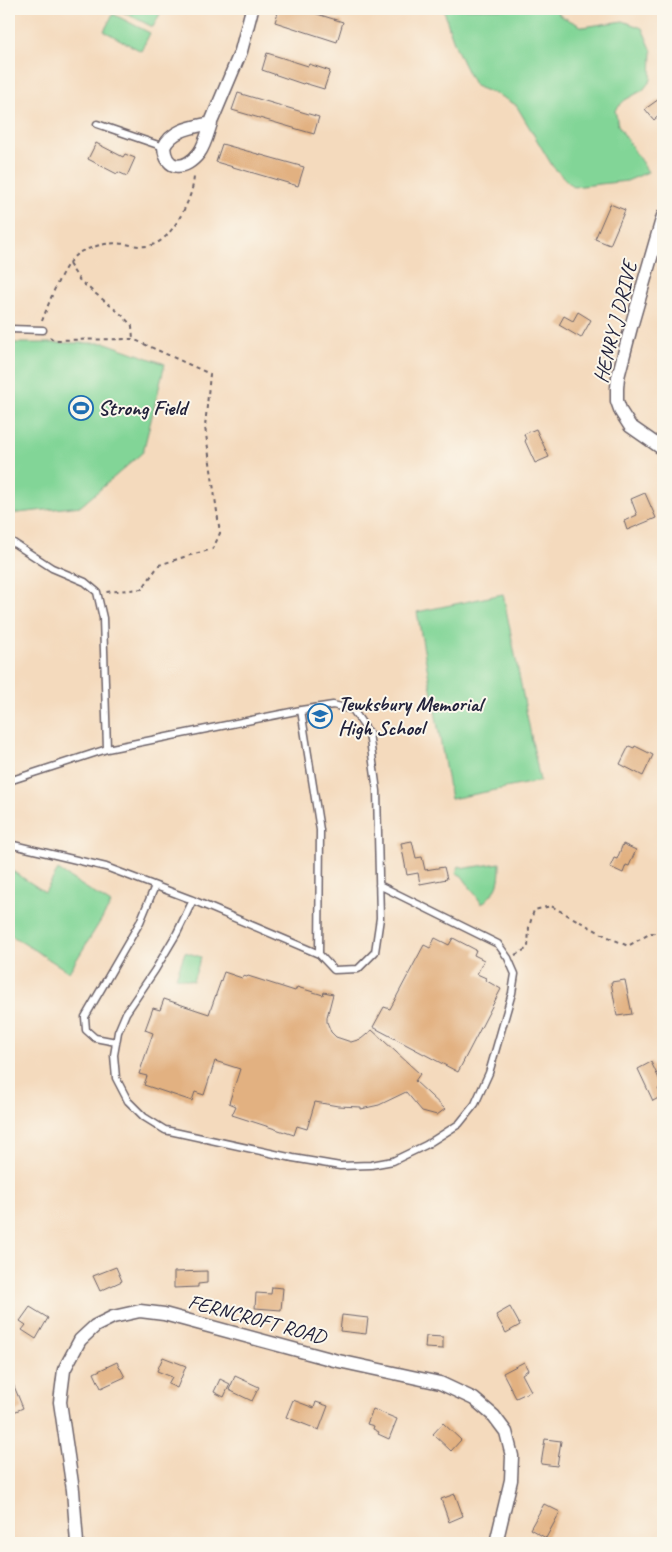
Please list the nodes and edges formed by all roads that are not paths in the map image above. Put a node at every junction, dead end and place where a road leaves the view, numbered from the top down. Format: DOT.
graph roads {
  1 [pos="252,9"];
  2 [pos="212,120"];
  3 [pos="97,124"];
  4 [pos="164,147"];
  5 [pos="663,216"];
  6 [pos="9,328"];
  7 [pos="40,330"];
  8 [pos="663,449"];
  9 [pos="9,540"];
  10 [pos="301,710"];
  11 [pos="107,749"];
  12 [pos="9,781"];
  13 [pos="9,844"];
  14 [pos="379,885"];
  15 [pos="155,886"];
  16 [pos="193,900"];
  17 [pos="319,954"];
  18 [pos="116,1042"];
  19 [pos="78,1543"];
  20 [pos="496,1543"];
  1 -- 2 [label="street"];
  3 -- 4 [label="lane"];
  4 -- 4 [label="street"];
  5 -- 8 [label="street, HENRY J DRIVE"];
  6 -- 7 [label="lane"];
  9 -- 11 [label="lane"];
  10 -- 11 [label="lane"];
  10 -- 14 [label="lane"];
  10 -- 17 [label="lane"];
  11 -- 12 [label="lane"];
  13 -- 15 [label="lane"];
  14 -- 17 [label="lane"];
  14 -- 18 [label="lane"];
  15 -- 16 [label="lane"];
  15 -- 18 [label="lane"];
  16 -- 17 [label="lane"];
  16 -- 18 [label="lane"];
  19 -- 20 [label="street, FERNCROFT ROAD"];
}
